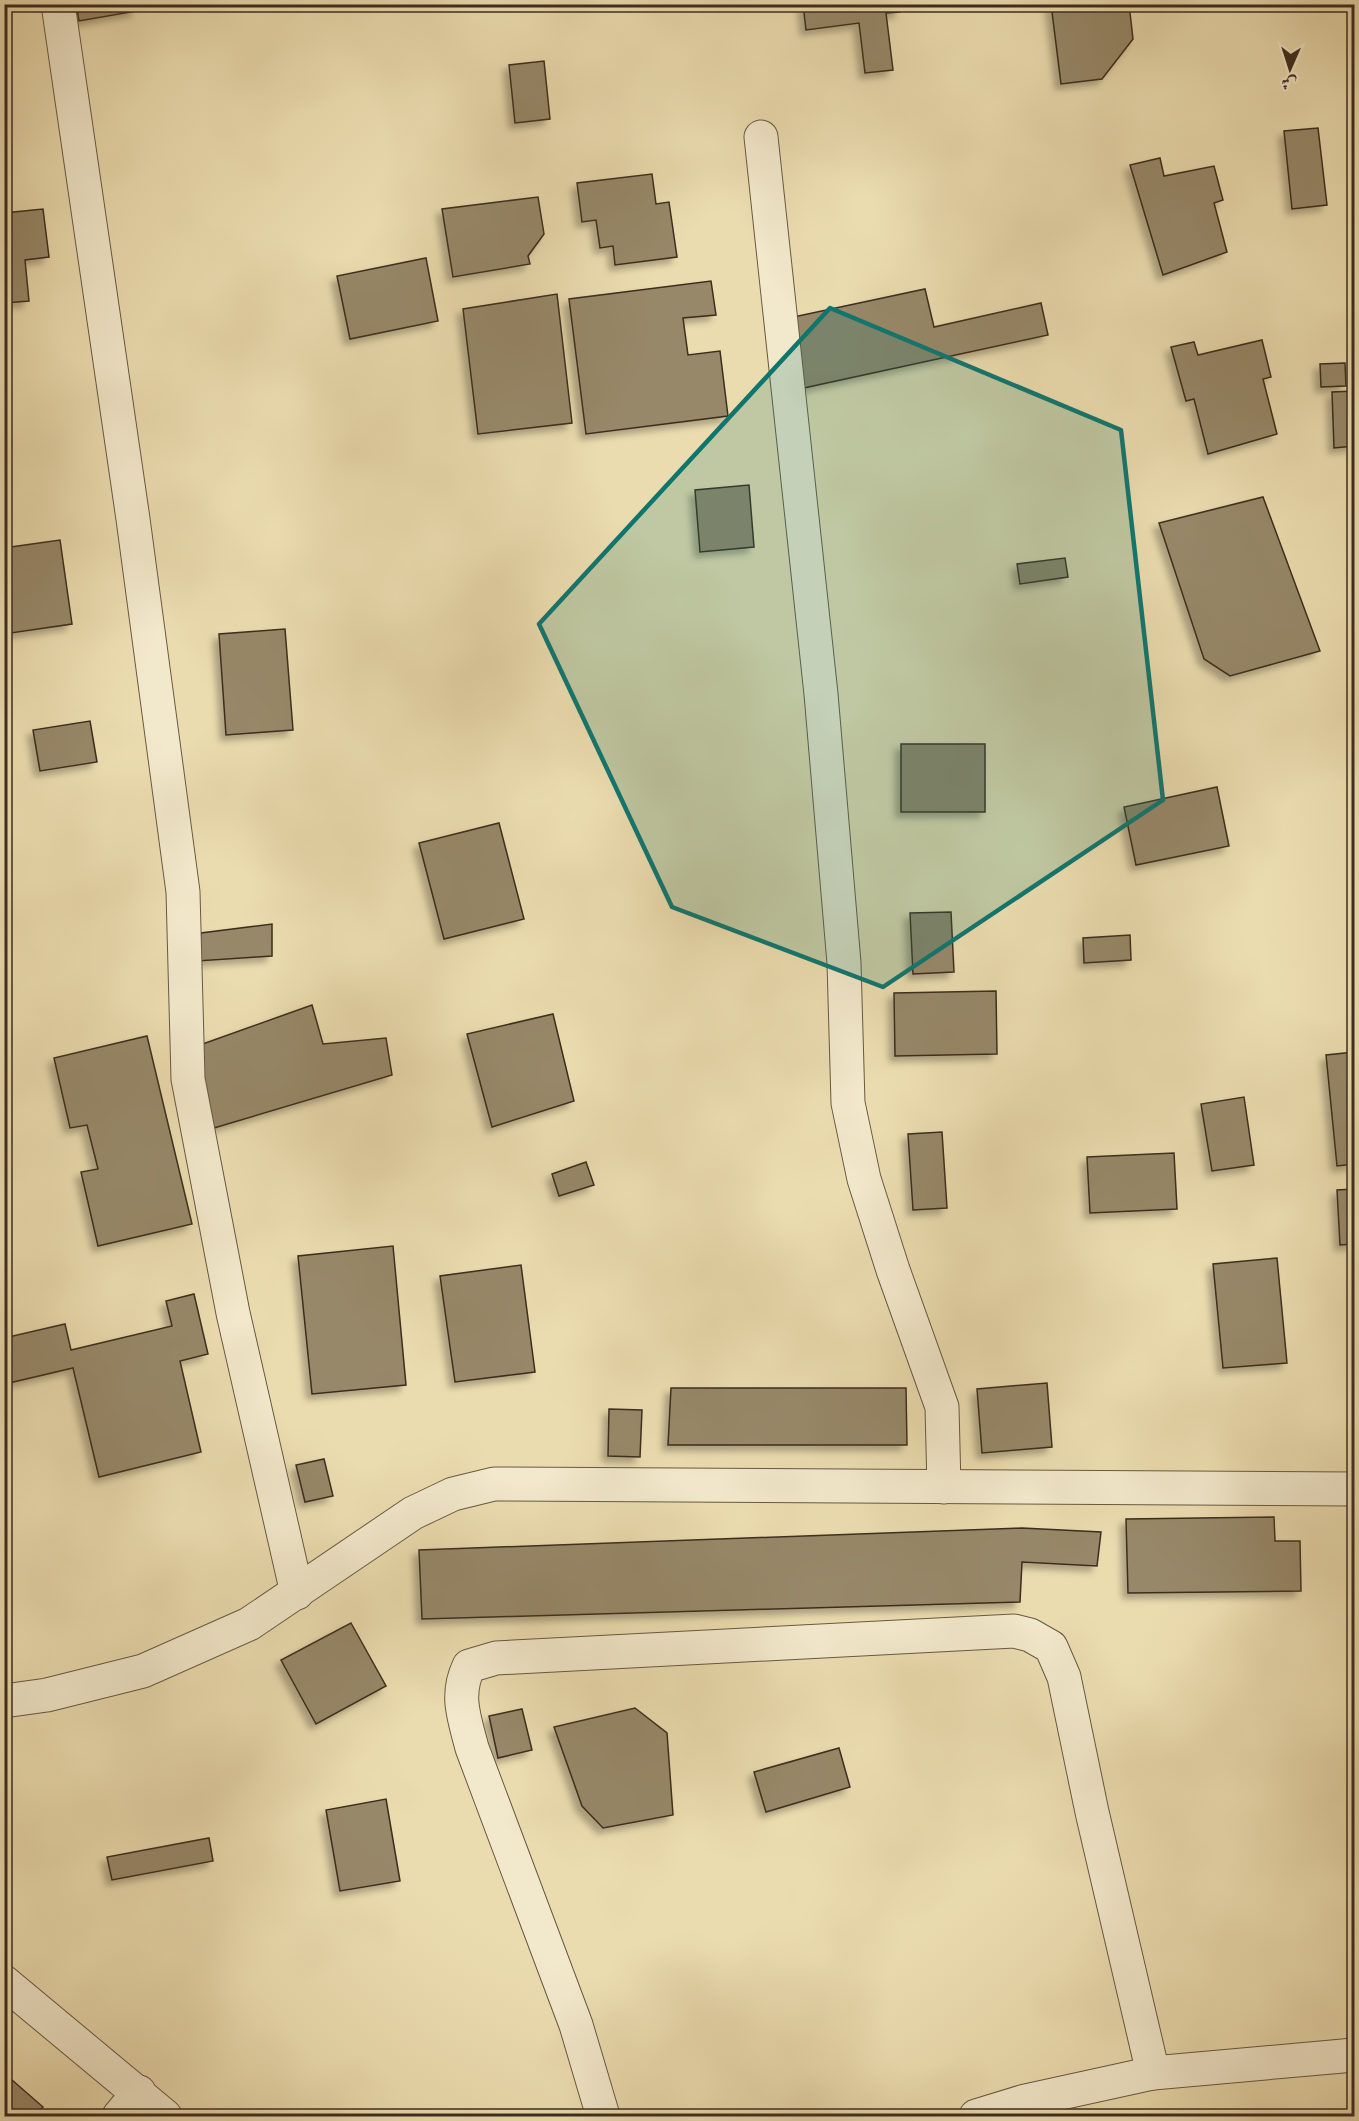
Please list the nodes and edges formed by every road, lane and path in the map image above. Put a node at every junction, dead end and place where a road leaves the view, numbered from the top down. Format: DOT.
graph roads {
  1 [pos="58,4"];
  2 [pos="760,136"];
  3 [pos="944,1486"];
  4 [pos="1354,1491"];
  5 [pos="297,1593"];
  6 [pos="4,1701"];
  7 [pos="4,1982"];
  8 [pos="1354,2055"];
  9 [pos="1153,2073"];
  10 [pos="129,2104"];
  11 [pos="165,2116"];
  12 [pos="603,2116"];
  13 [pos="976,2116"];
  1 -- 5 [label="street"];
  2 -- 3 [label="street"];
  3 -- 4 [label="street"];
  3 -- 5 [label="street"];
  5 -- 6 [label="street"];
  7 -- 10 [label="street"];
  8 -- 9 [label="street"];
  9 -- 12 [label="street"];
  9 -- 13 [label="street"];
  10 -- 11 [label="street"];
}
